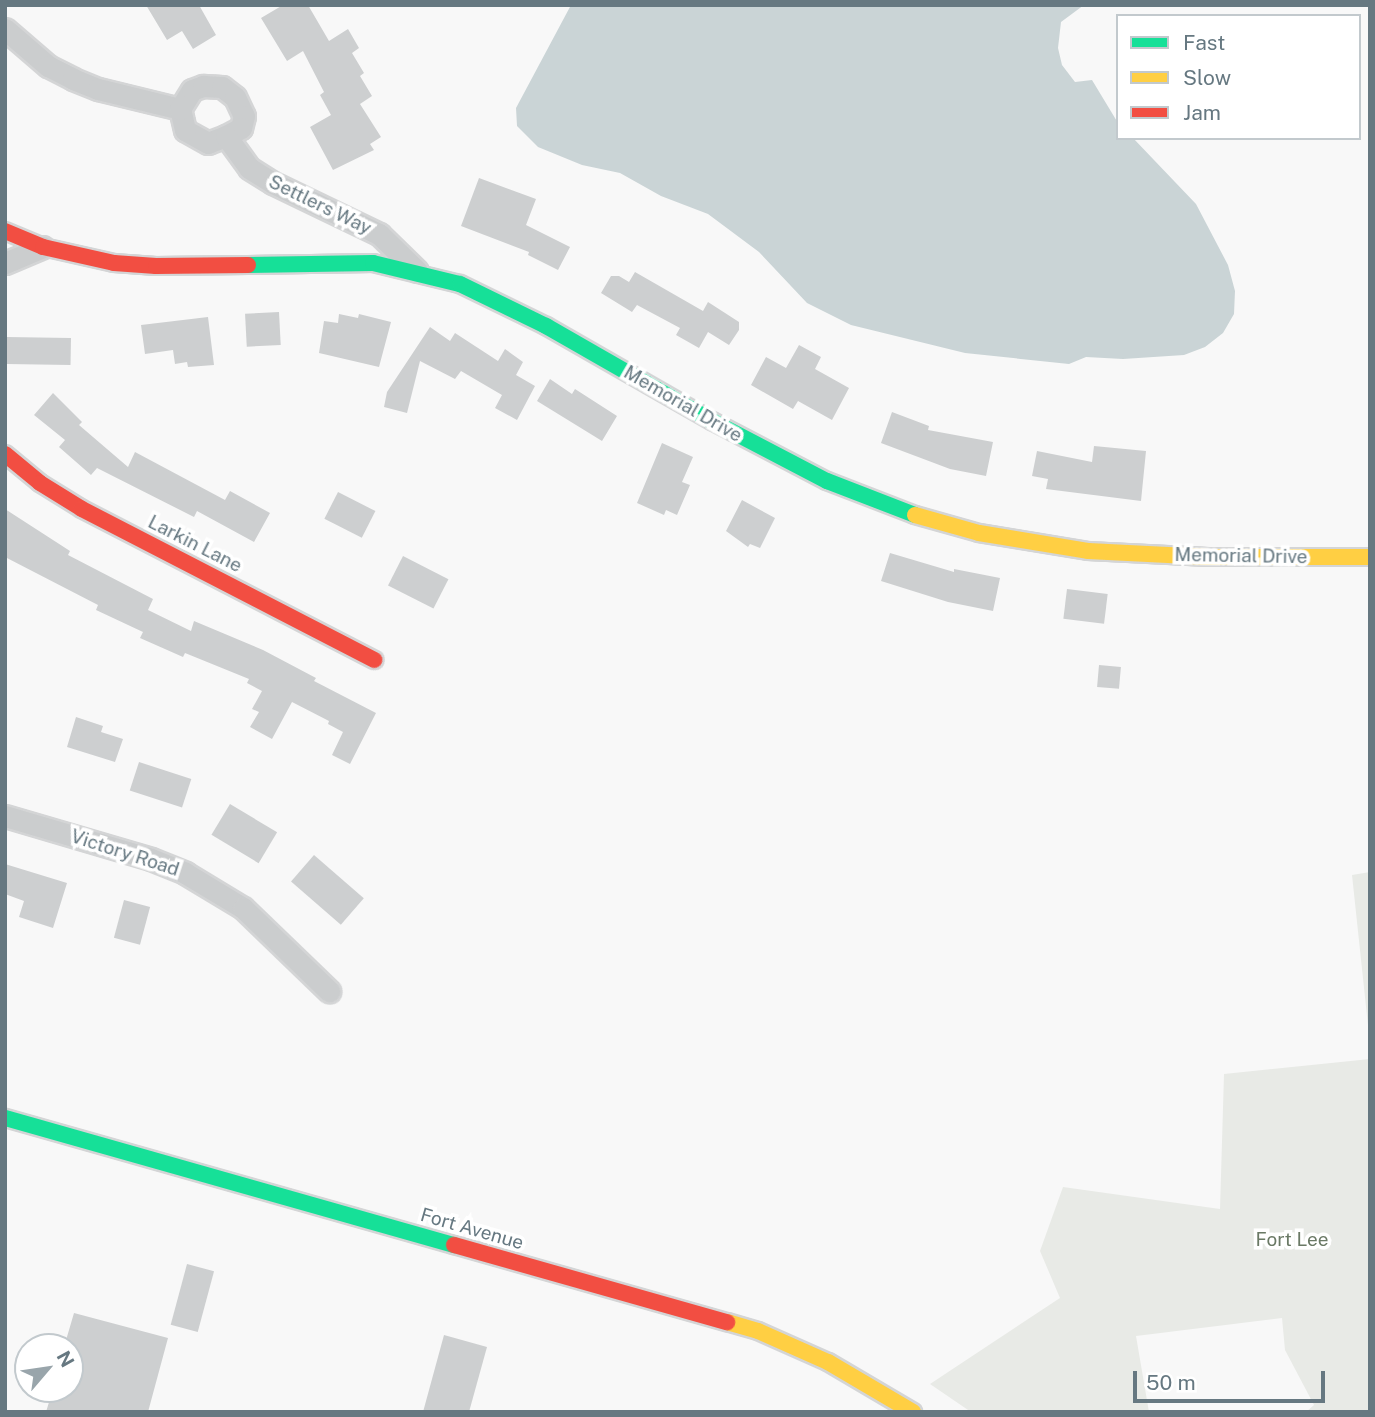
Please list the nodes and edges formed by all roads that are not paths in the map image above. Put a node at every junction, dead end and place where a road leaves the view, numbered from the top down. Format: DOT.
graph roads {
  1 [pos="5,29"];
  2 [pos="180,108"];
  3 [pos="226,136"];
  4 [pos="5,231"];
  5 [pos="43,247"];
  6 [pos="5,263"];
  7 [pos="416,271"];
  8 [pos="5,454"];
  9 [pos="1370,557"];
  10 [pos="374,660"];
  11 [pos="5,816"];
  12 [pos="329,991"];
  13 [pos="5,1118"];
  14 [pos="914,1412"];
  1 -- 2 [label="street"];
  2 -- 3 [label="street"];
  2 -- 3 [label="street"];
  3 -- 7 [label="street, Settlers Way"];
  4 -- 5 [label="street, Memorial Drive"];
  5 -- 6 [label="street"];
  5 -- 7 [label="street, Memorial Drive"];
  7 -- 9 [label="street, Memorial Drive"];
  8 -- 10 [label="street, Larkin Lane"];
  11 -- 12 [label="street, Victory Road"];
  13 -- 14 [label="street, Fort Avenue"];
}
